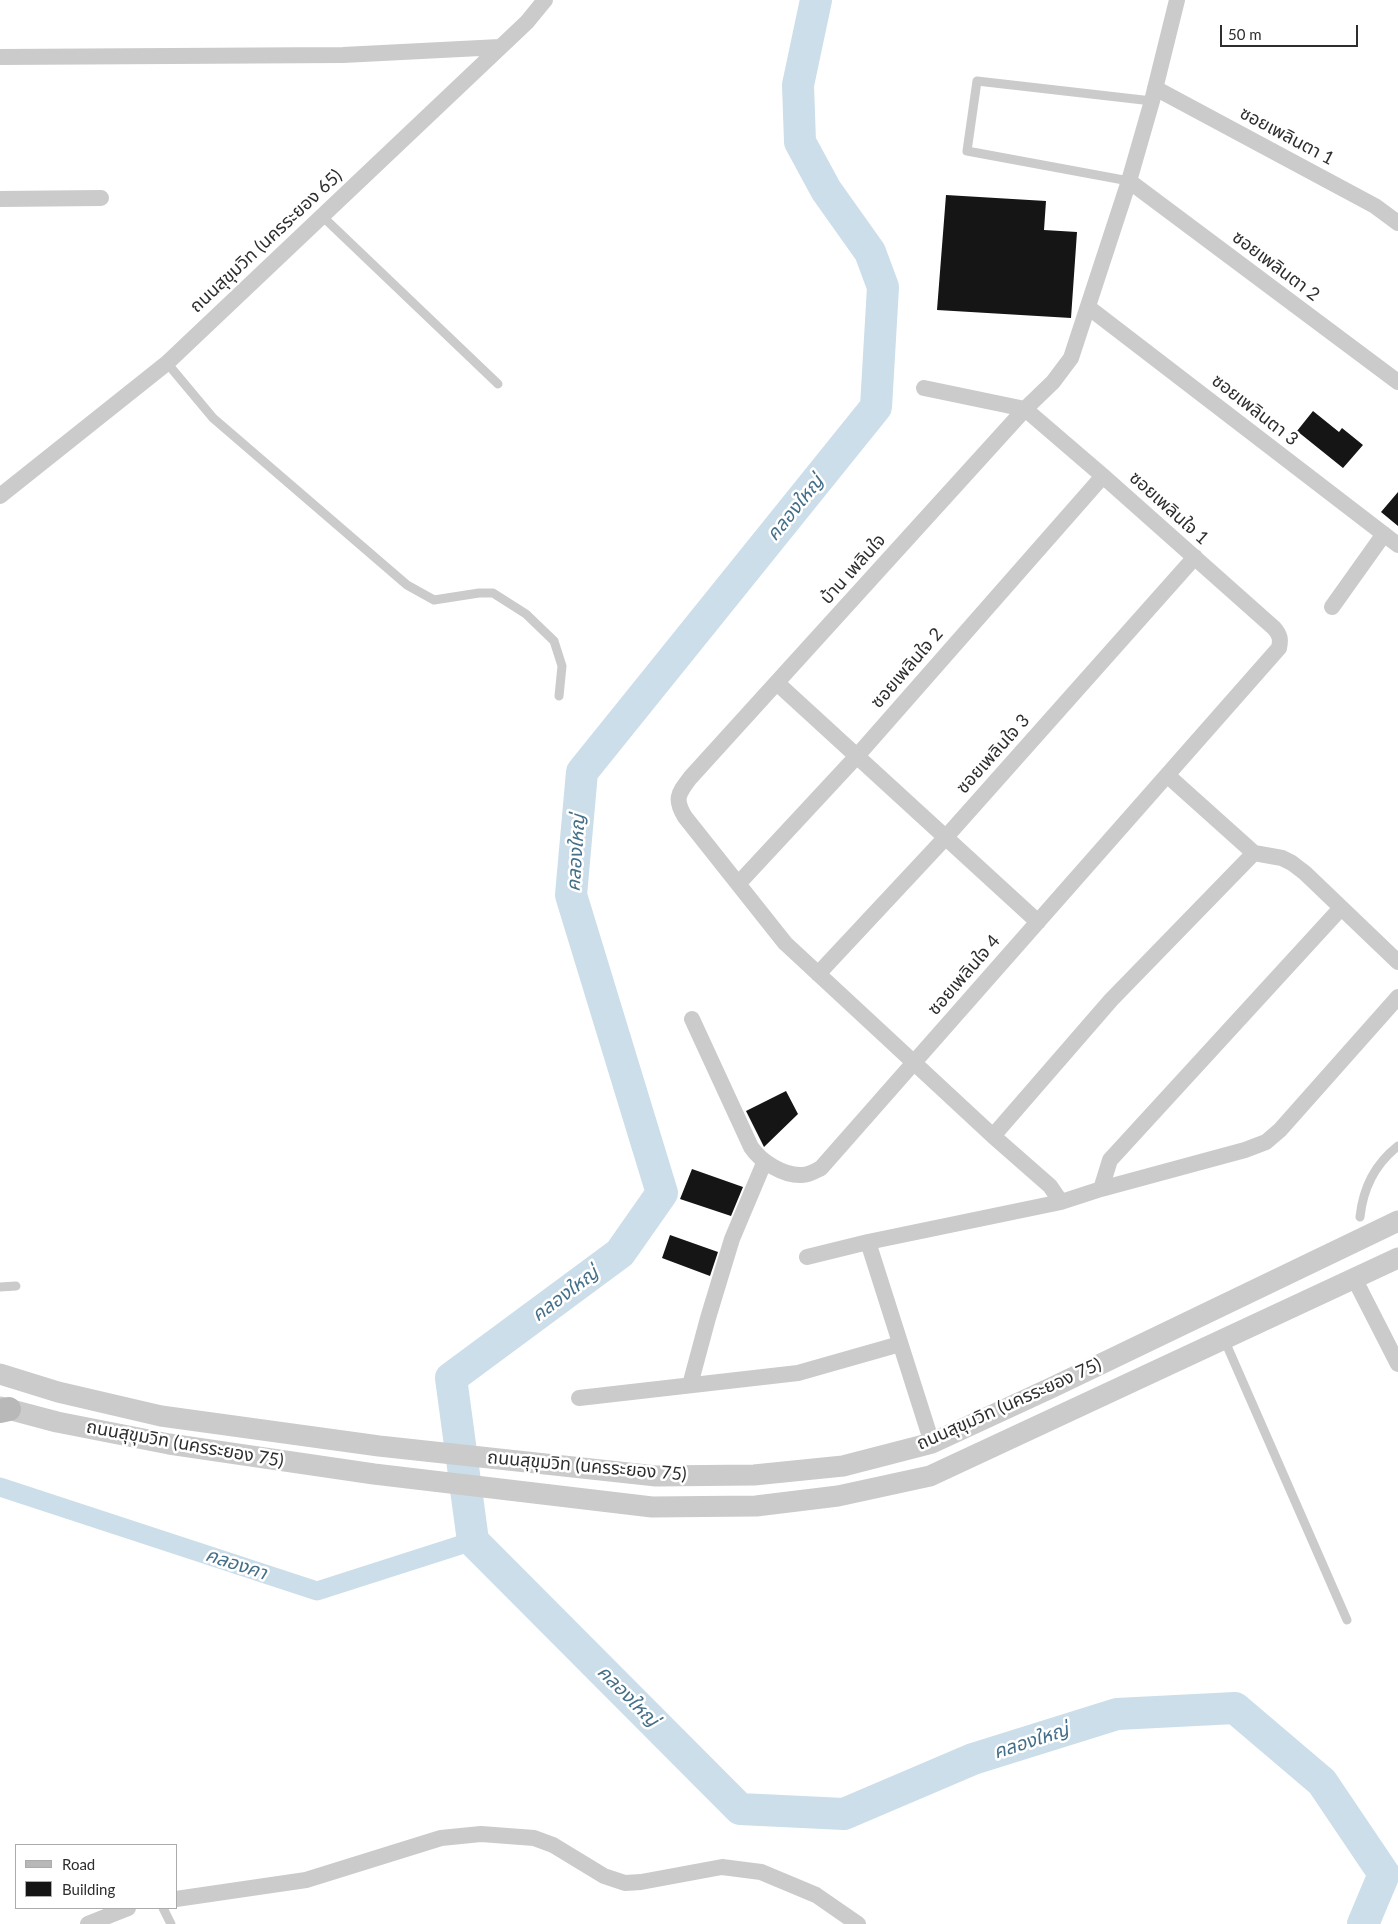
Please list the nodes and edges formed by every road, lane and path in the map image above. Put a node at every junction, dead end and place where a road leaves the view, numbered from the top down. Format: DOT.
graph roads {
  1 [pos="545,0"];
  2 [pos="1177,0"];
  3 [pos="500,47"];
  4 [pos="0,58"];
  5 [pos="1154,94"];
  6 [pos="1129,181"];
  7 [pos="101,198"];
  8 [pos="0,199"];
  9 [pos="321,215"];
  10 [pos="1398,223"];
  11 [pos="1088,307"];
  12 [pos="166,363"];
  13 [pos="1398,382"];
  14 [pos="498,384"];
  15 [pos="924,388"];
  16 [pos="1025,409"];
  17 [pos="1103,476"];
  18 [pos="0,496"];
  19 [pos="1384,534"];
  20 [pos="1398,545"];
  21 [pos="1195,557"];
  22 [pos="1332,608"];
  23 [pos="1281,640"];
  24 [pos="777,683"];
  25 [pos="559,696"];
  26 [pos="857,756"];
  27 [pos="1167,775"];
  28 [pos="946,837"];
  29 [pos="1254,853"];
  30 [pos="738,884"];
  31 [pos="1340,908"];
  32 [pos="1038,922"];
  33 [pos="1398,962"];
  34 [pos="818,974"];
  35 [pos="1398,997"];
  36 [pos="692,1019"];
  37 [pos="914,1062"];
  38 [pos="993,1136"];
  39 [pos="1398,1146"];
  40 [pos="764,1163"];
  41 [pos="1101,1189"];
  42 [pos="1061,1202"];
  43 [pos="1360,1217"];
  44 [pos="1398,1221"];
  45 [pos="868,1242"];
  46 [pos="807,1258"];
  47 [pos="1398,1258"];
  48 [pos="1354,1278"];
  49 [pos="16,1286"];
  50 [pos="0,1287"];
  51 [pos="1235,1298"];
  52 [pos="1248,1327"];
  53 [pos="1224,1339"];
  54 [pos="900,1344"];
  55 [pos="1398,1364"];
  56 [pos="0,1374"];
  57 [pos="690,1385"];
  58 [pos="579,1398"];
  59 [pos="3,1409"];
  60 [pos="932,1443"];
  61 [pos="1347,1620"];
  62 [pos="178,1899"];
  63 [pos="126,1909"];
  64 [pos="163,1909"];
  65 [pos="88,1924"];
  66 [pos="171,1924"];
  67 [pos="858,1924"];
  1 -- 3 [label="street, ถนนสุขุมวิท (นครระยอง 65)"];
  2 -- 5 [label="street, บ้าน เพลินใจ"];
  3 -- 4 [label="street"];
  3 -- 9 [label="street, ถนนสุขุมวิท (นครระยอง 65)"];
  5 -- 6 [label="street, บ้าน เพลินใจ"];
  5 -- 6 [label="lane"];
  5 -- 10 [label="street, ซอยเพลินตา 1"];
  6 -- 11 [label="street, บ้าน เพลินใจ"];
  6 -- 13 [label="street, ซอยเพลินตา 2"];
  7 -- 8 [label="street"];
  9 -- 12 [label="street, ถนนสุขุมวิท (นครระยอง 65)"];
  9 -- 14 [label="lane"];
  11 -- 16 [label="street, บ้าน เพลินใจ"];
  11 -- 19 [label="street, ซอยเพลินตา 3"];
  12 -- 18 [label="street, ถนนสุขุมวิท (นครระยอง 65)"];
  12 -- 25 [label="lane"];
  15 -- 16 [label="street"];
  16 -- 17 [label="street, ซอยเพลินใจ 1"];
  16 -- 24 [label="street, บ้าน เพลินใจ"];
  17 -- 21 [label="street, ซอยเพลินใจ 1"];
  17 -- 26 [label="street, ซอยเพลินใจ 2"];
  19 -- 20 [label="street, ซอยเพลินตา 3"];
  19 -- 22 [label="street"];
  21 -- 23 [label="street, ซอยเพลินใจ 1"];
  21 -- 28 [label="street, ซอยเพลินใจ 3"];
  23 -- 27 [label="street, ซอยเพลินใจ 4"];
  24 -- 26 [label="street"];
  24 -- 30 [label="street, บ้าน เพลินใจ"];
  26 -- 28 [label="street"];
  26 -- 30 [label="street, ซอยเพลินใจ 2"];
  27 -- 29 [label="street"];
  27 -- 32 [label="street, ซอยเพลินใจ 4"];
  28 -- 32 [label="street"];
  28 -- 34 [label="street, ซอยเพลินใจ 3"];
  29 -- 31 [label="street"];
  29 -- 38 [label="street"];
  30 -- 34 [label="street"];
  31 -- 33 [label="street"];
  31 -- 41 [label="street"];
  32 -- 37 [label="street, ซอยเพลินใจ 4"];
  34 -- 37 [label="street"];
  35 -- 41 [label="street"];
  36 -- 40 [label="street"];
  37 -- 38 [label="street"];
  37 -- 40 [label="street, ซอยเพลินใจ 4"];
  38 -- 42 [label="street"];
  39 -- 43 [label="lane"];
  40 -- 57 [label="street"];
  41 -- 42 [label="street"];
  42 -- 45 [label="street"];
  44 -- 51 [label="street, ถนนสุขุมวิท (นครระยอง 75)"];
  45 -- 46 [label="street"];
  45 -- 54 [label="street"];
  47 -- 48 [label="street, ถนนสุขุมวิท (นครระยอง 75)"];
  48 -- 52 [label="street, ถนนสุขุมวิท (นครระยอง 75)"];
  48 -- 55 [label="street"];
  49 -- 50 [label="lane"];
  51 -- 52 [label="street"];
  51 -- 60 [label="street, ถนนสุขุมวิท (นครระยอง 75)"];
  52 -- 53 [label="street, ถนนสุขุมวิท (นครระยอง 75)"];
  53 -- 59 [label="street, ถนนสุขุมวิท (นครระยอง 75)"];
  53 -- 61 [label="lane"];
  54 -- 57 [label="street"];
  54 -- 60 [label="street"];
  56 -- 60 [label="street, ถนนสุขุมวิท (นครระยอง 75)"];
  57 -- 58 [label="street"];
  62 -- 67 [label="street"];
  63 -- 65 [label="street"];
  64 -- 66 [label="lane"];
}
